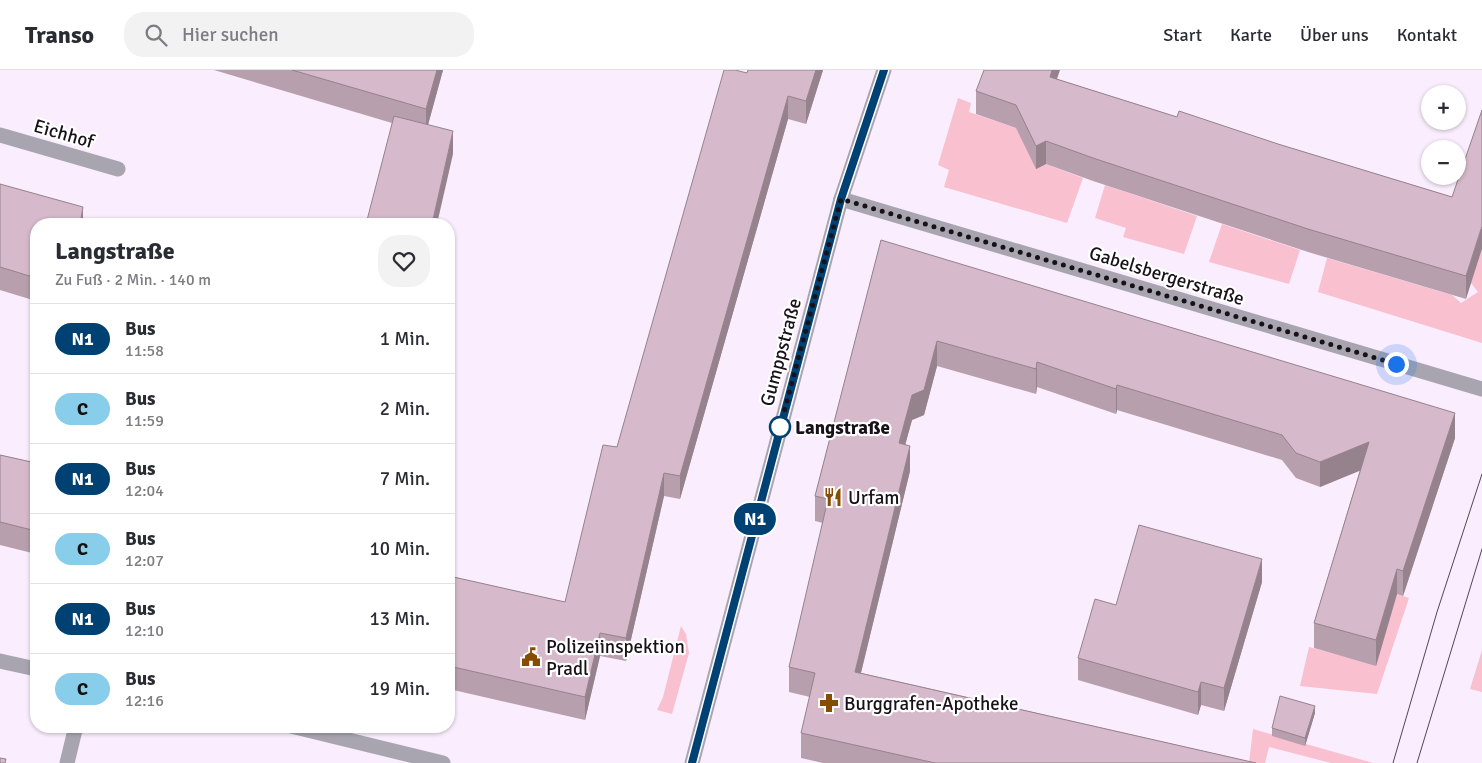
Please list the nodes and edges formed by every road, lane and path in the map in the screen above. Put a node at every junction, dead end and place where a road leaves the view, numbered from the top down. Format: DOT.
graph roads {
  1 [pos="884,70"];
  2 [pos="0,135"];
  3 [pos="118,169"];
  4 [pos="841,199"];
  5 [pos="1482,389"];
  6 [pos="0,660"];
  7 [pos="30,668"];
  8 [pos="74,733"];
  9 [pos="321,733"];
  10 [pos="68,763"];
  11 [pos="443,763"];
  12 [pos="692,763"];
  1 -- 4 [label="street, Gumppstraße"];
  2 -- 3 [label="street, Eichhof"];
  4 -- 5 [label="street, Gabelsbergerstraße"];
  4 -- 12 [label="street, Gumppstraße"];
  6 -- 7 [label="street"];
  8 -- 10 [label="street"];
  9 -- 11 [label="street"];
}
